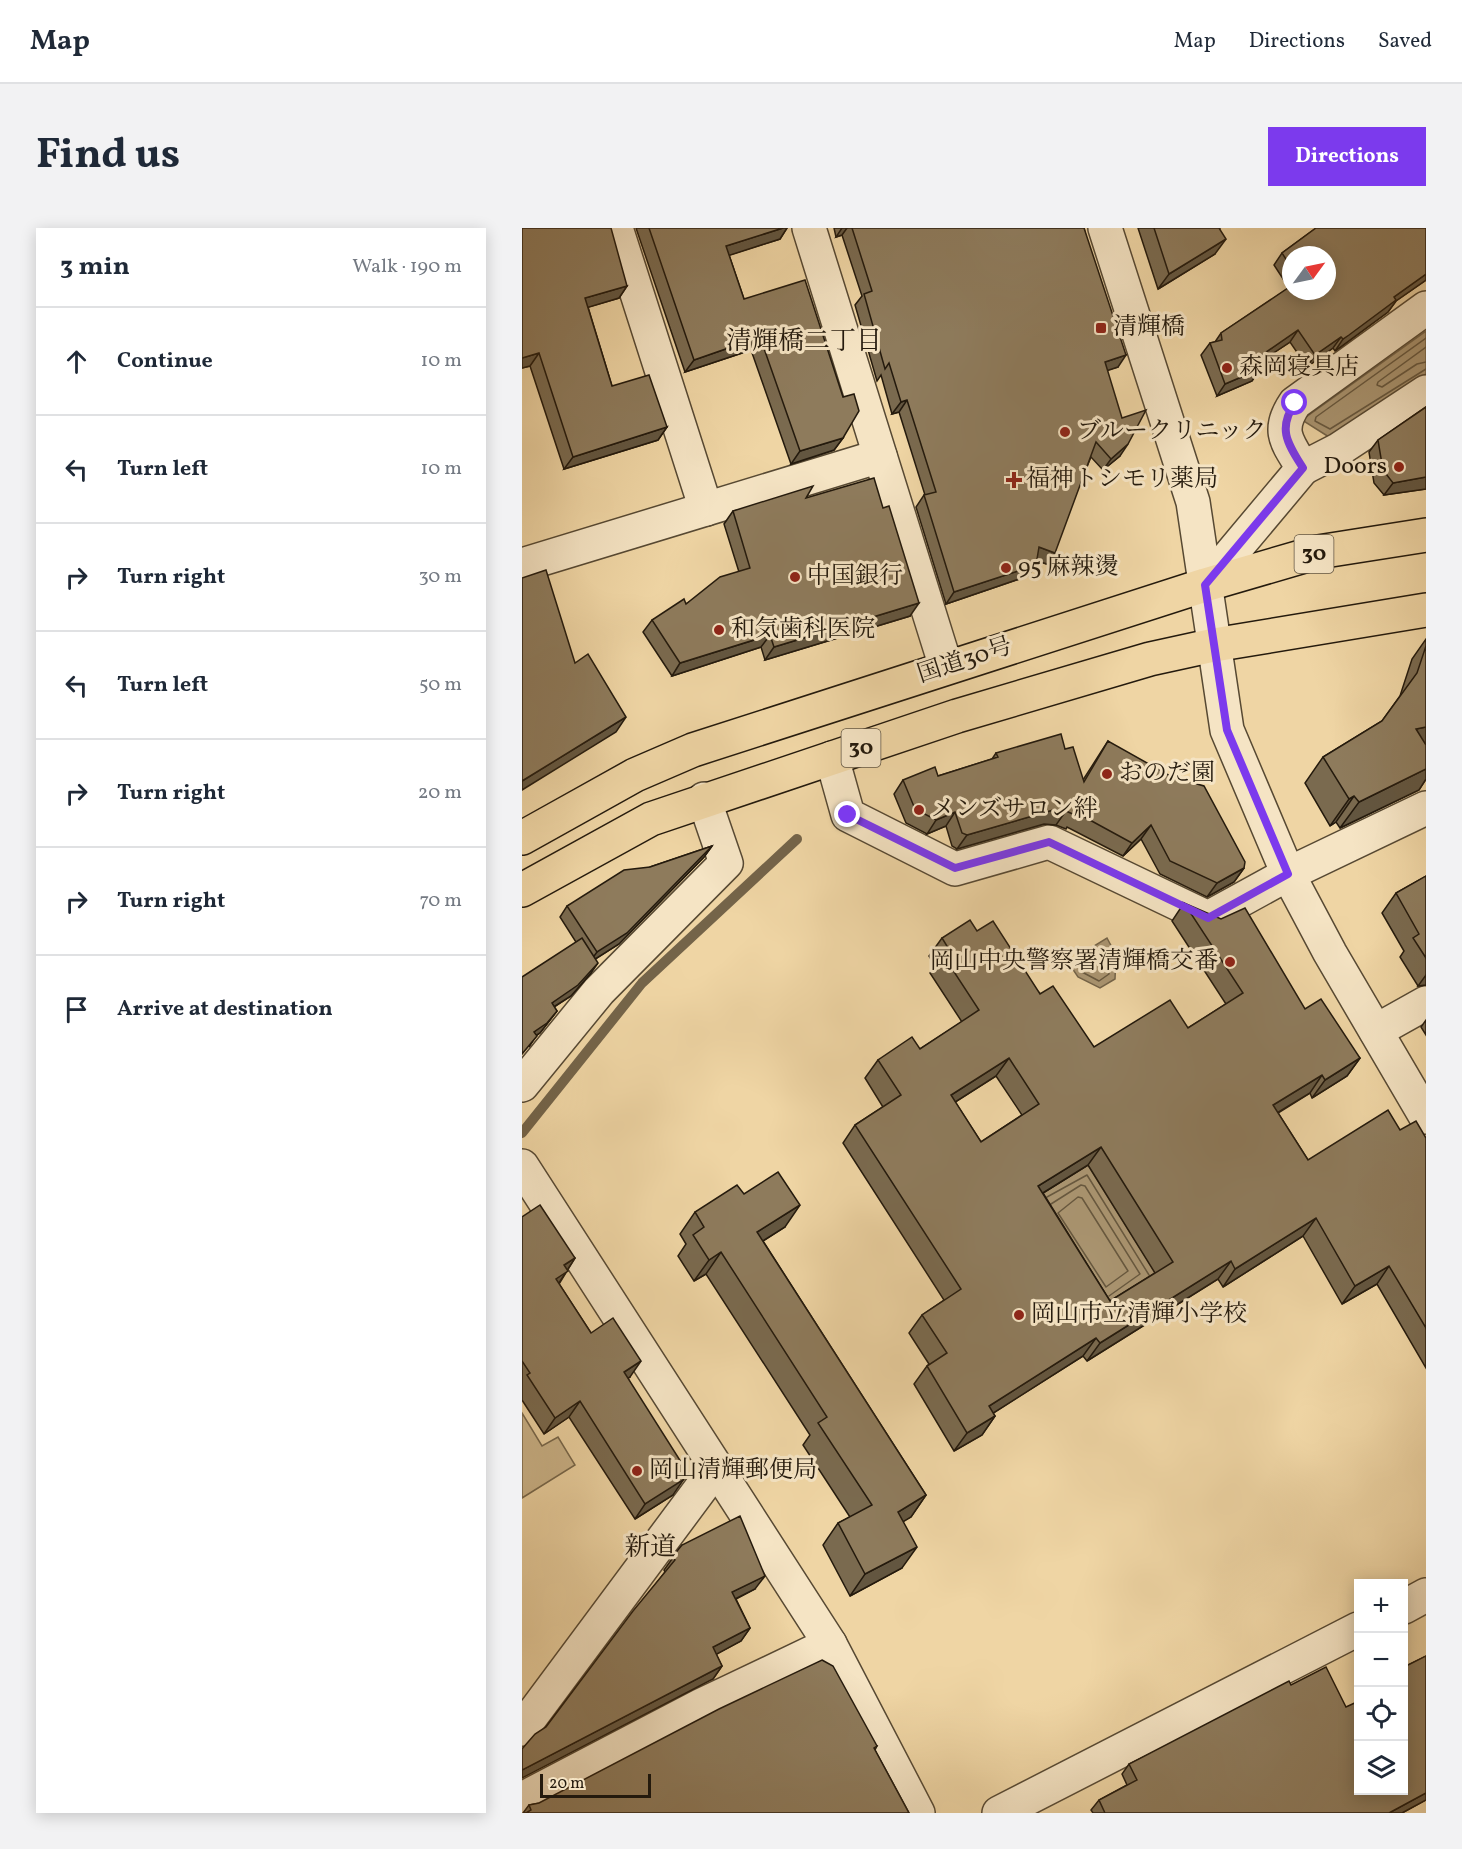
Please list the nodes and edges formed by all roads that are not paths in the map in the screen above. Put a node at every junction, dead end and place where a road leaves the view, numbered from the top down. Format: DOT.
graph roads {
  1 [pos="616,228"];
  2 [pos="809,228"];
  3 [pos="1104,228"];
  4 [pos="1426,308"];
  5 [pos="1426,392"];
  6 [pos="880,456"];
  7 [pos="1303,468"];
  8 [pos="706,509"];
  9 [pos="1426,535"];
  10 [pos="522,565"];
  11 [pos="1205,585"];
  12 [pos="1426,610"];
  13 [pos="1214,645"];
  14 [pos="946,667"];
  15 [pos="832,758"];
  16 [pos="704,799"];
  17 [pos="1426,808"];
  18 [pos="522,838"];
  19 [pos="1288,874"];
  20 [pos="522,891"];
  21 [pos="1426,1004"];
  22 [pos="1376,1031"];
  23 [pos="522,1085"];
  24 [pos="1426,1116"];
  25 [pos="522,1166"];
  26 [pos="716,1468"];
  27 [pos="1426,1595"];
  28 [pos="1408,1604"];
  29 [pos="1354,1632"];
  30 [pos="830,1644"];
  31 [pos="522,1729"];
  32 [pos="522,1799"];
  33 [pos="918,1813"];
  34 [pos="999,1813"];
  1 -- 8 [label="street"];
  2 -- 6 [label="street"];
  3 -- 11 [label="street"];
  4 -- 7 [label="street"];
  5 -- 7 [label="street"];
  6 -- 8 [label="street"];
  6 -- 14 [label="street"];
  7 -- 11 [label="street"];
  8 -- 10 [label="street"];
  9 -- 11 [label="highway, 国道30号 / 30"];
  11 -- 13 [label="street"];
  11 -- 14 [label="highway, 国道30号 / 30"];
  12 -- 13 [label="highway, 国道30号 / 30"];
  13 -- 15 [label="highway, 国道30号 / 30"];
  13 -- 19 [label="street"];
  14 -- 18 [label="highway, 国道30号 / 30"];
  15 -- 16 [label="highway, 国道30号 / 30"];
  15 -- 19 [label="street"];
  16 -- 20 [label="highway, 国道30号 / 30"];
  16 -- 23 [label="street"];
  17 -- 19 [label="street"];
  19 -- 22 [label="street"];
  21 -- 22 [label="street"];
  22 -- 24 [label="street"];
  25 -- 26 [label="street"];
  26 -- 30 [label="street"];
  26 -- 31 [label="street"];
  27 -- 28 [label="street"];
  29 -- 34 [label="street"];
  30 -- 32 [label="street"];
  30 -- 33 [label="street"];
}
